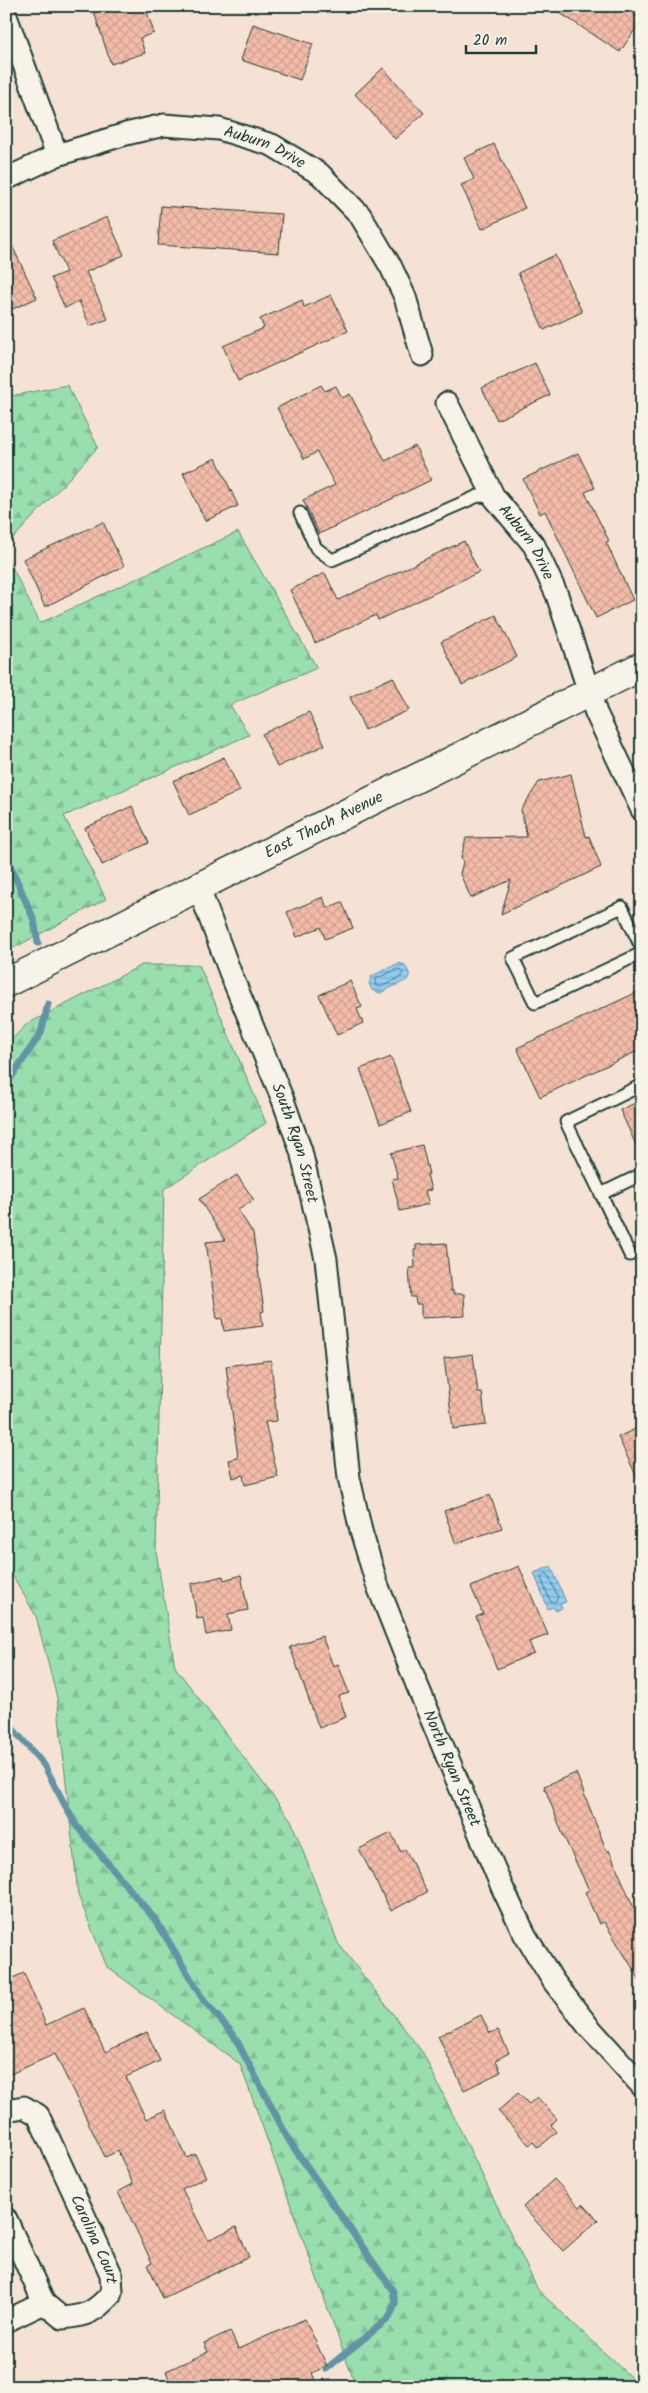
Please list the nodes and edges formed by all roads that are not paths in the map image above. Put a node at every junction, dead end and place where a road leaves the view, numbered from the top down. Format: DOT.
graph roads {
  1 [pos="6,16"];
  2 [pos="57,155"];
  3 [pos="6,178"];
  4 [pos="422,355"];
  5 [pos="447,403"];
  6 [pos="494,497"];
  7 [pos="300,513"];
  8 [pos="642,666"];
  9 [pos="589,690"];
  10 [pos="642,810"];
  11 [pos="198,886"];
  12 [pos="642,949"];
  13 [pos="642,953"];
  14 [pos="6,982"];
  15 [pos="642,1085"];
  16 [pos="642,1174"];
  17 [pos="601,1194"];
  18 [pos="630,1255"];
  19 [pos="342,1414"];
  20 [pos="642,2086"];
  21 [pos="6,2110"];
  22 [pos="6,2220"];
  23 [pos="44,2303"];
  24 [pos="6,2321"];
  1 -- 2 [label="street"];
  2 -- 3 [label="street, Auburn Drive"];
  2 -- 4 [label="street, Auburn Drive"];
  5 -- 6 [label="street, Auburn Drive"];
  6 -- 7 [label="lane"];
  6 -- 9 [label="street, Auburn Drive"];
  8 -- 9 [label="street, East Thach Avenue"];
  9 -- 10 [label="street, Auburn Drive"];
  9 -- 11 [label="street, East Thach Avenue"];
  11 -- 14 [label="street, East Thach Avenue"];
  11 -- 19 [label="street, South Ryan Street"];
  12 -- 13 [label="lane"];
  15 -- 17 [label="lane"];
  16 -- 17 [label="lane"];
  17 -- 18 [label="lane"];
  19 -- 20 [label="street, North Ryan Street"];
  21 -- 23 [label="street, Carolina Court"];
  22 -- 23 [label="street, Carolina Court"];
  23 -- 24 [label="street"];
}
